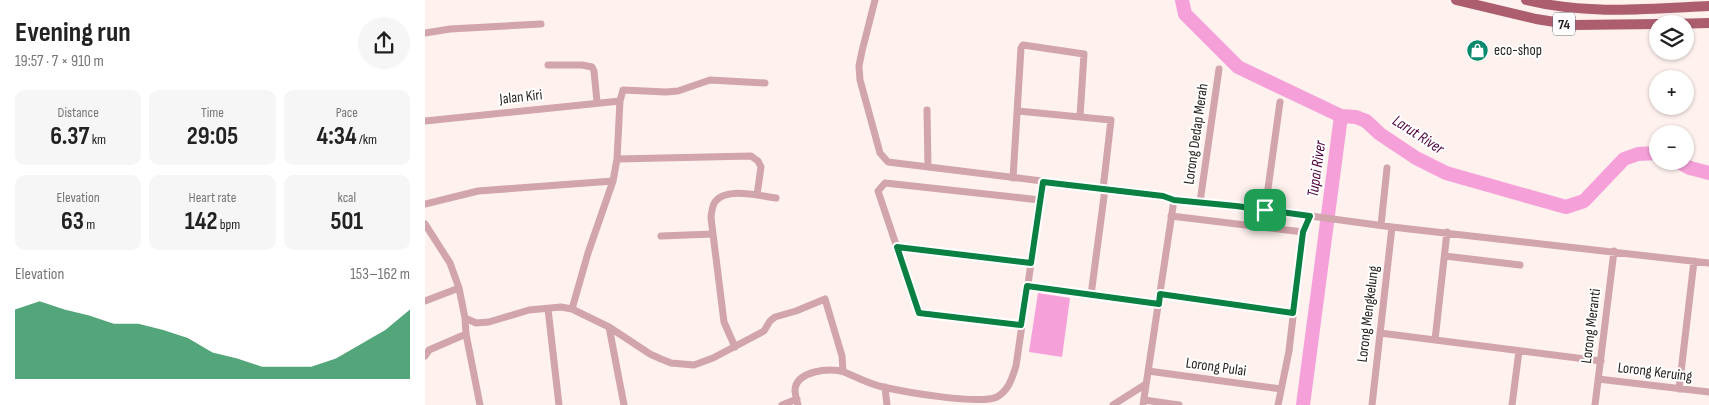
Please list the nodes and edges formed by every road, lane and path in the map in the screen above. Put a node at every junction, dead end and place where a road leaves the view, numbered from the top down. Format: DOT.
graph roads {
  1 [pos="875,0"];
  2 [pos="1456,0"];
  3 [pos="1526,0"];
  4 [pos="1577,5"];
  5 [pos="1709,6"];
  6 [pos="1709,22"];
  7 [pos="1694,23"];
  8 [pos="541,24"];
  9 [pos="1649,24"];
  10 [pos="425,32"];
  11 [pos="548,65"];
  12 [pos="1219,70"];
  13 [pos="765,82"];
  14 [pos="620,101"];
  15 [pos="597,102"];
  16 [pos="1280,102"];
  17 [pos="927,110"];
  18 [pos="1018,111"];
  19 [pos="1080,117"];
  20 [pos="425,121"];
  21 [pos="617,159"];
  22 [pos="928,167"];
  23 [pos="1387,168"];
  24 [pos="1013,178"];
  25 [pos="613,181"];
  26 [pos="1043,182"];
  27 [pos="1104,189"];
  28 [pos="757,195"];
  29 [pos="776,198"];
  30 [pos="1040,200"];
  31 [pos="1174,200"];
  32 [pos="1200,202"];
  33 [pos="425,204"];
  34 [pos="1265,210"];
  35 [pos="1171,216"];
  36 [pos="1310,216"];
  37 [pos="425,224"];
  38 [pos="1381,225"];
  39 [pos="1392,226"];
  40 [pos="1303,232"];
  41 [pos="1447,232"];
  42 [pos="713,234"];
  43 [pos="661,236"];
  44 [pos="897,247"];
  45 [pos="1614,251"];
  46 [pos="1445,256"];
  47 [pos="1694,261"];
  48 [pos="1031,263"];
  49 [pos="1709,264"];
  50 [pos="1520,265"];
  51 [pos="1027,286"];
  52 [pos="459,288"];
  53 [pos="1160,294"];
  54 [pos="1091,295"];
  55 [pos="425,301"];
  56 [pos="1159,304"];
  57 [pos="548,309"];
  58 [pos="572,309"];
  59 [pos="1293,313"];
  60 [pos="465,318"];
  61 [pos="1021,325"];
  62 [pos="609,327"];
  63 [pos="1379,333"];
  64 [pos="466,334"];
  65 [pos="1435,340"];
  66 [pos="735,347"];
  67 [pos="1519,351"];
  68 [pos="425,356"];
  69 [pos="1601,361"];
  70 [pos="843,371"];
  71 [pos="1148,371"];
  72 [pos="1598,379"];
  73 [pos="1146,384"];
  74 [pos="885,387"];
  75 [pos="1281,389"];
  76 [pos="1679,389"];
  77 [pos="1709,392"];
  78 [pos="798,402"];
  79 [pos="1143,402"];
  80 [pos="480,405"];
  81 [pos="559,405"];
  82 [pos="623,405"];
  83 [pos="782,405"];
  84 [pos="887,405"];
  85 [pos="1113,405"];
  86 [pos="1179,405"];
  87 [pos="1278,405"];
  88 [pos="1372,405"];
  89 [pos="1512,405"];
  90 [pos="1595,405"];
  1 -- 22 [label="street"];
  2 -- 9 [label="main road, 74"];
  3 -- 4 [label="main road, 74"];
  4 -- 5 [label="main road, 74"];
  6 -- 7 [label="main road"];
  8 -- 10 [label="street"];
  11 -- 15 [label="street"];
  12 -- 32 [label="street, Lorong Dedap Merah"];
  13 -- 14 [label="street"];
  14 -- 15 [label="street, Jalan Kiri"];
  14 -- 21 [label="street"];
  15 -- 20 [label="street, Jalan Kiri"];
  16 -- 34 [label="street"];
  17 -- 22 [label="street"];
  18 -- 19 [label="street"];
  18 -- 19 [label="street"];
  18 -- 24 [label="street"];
  19 -- 27 [label="street"];
  21 -- 25 [label="street"];
  21 -- 28 [label="street"];
  22 -- 24 [label="street"];
  23 -- 38 [label="street"];
  24 -- 26 [label="street"];
  25 -- 33 [label="street"];
  25 -- 58 [label="street"];
  26 -- 27 [label="street"];
  26 -- 30 [label="street"];
  27 -- 31 [label="street"];
  27 -- 54 [label="street"];
  28 -- 29 [label="street"];
  28 -- 42 [label="street"];
  30 -- 44 [label="street"];
  30 -- 48 [label="street"];
  31 -- 32 [label="street"];
  31 -- 35 [label="street"];
  32 -- 34 [label="street"];
  34 -- 36 [label="street"];
  35 -- 40 [label="street"];
  35 -- 53 [label="street"];
  36 -- 38 [label="street"];
  36 -- 40 [label="street"];
  37 -- 52 [label="street"];
  38 -- 39 [label="street"];
  39 -- 41 [label="street"];
  39 -- 63 [label="street, Lorong Mengkelung"];
  40 -- 59 [label="street"];
  41 -- 45 [label="street"];
  41 -- 46 [label="street"];
  42 -- 43 [label="street"];
  42 -- 66 [label="street"];
  44 -- 48 [label="street"];
  44 -- 61 [label="street"];
  45 -- 47 [label="street"];
  45 -- 69 [label="street, Lorong Meranti"];
  46 -- 50 [label="street"];
  46 -- 65 [label="street"];
  47 -- 49 [label="street"];
  47 -- 76 [label="street"];
  48 -- 51 [label="street"];
  51 -- 54 [label="street"];
  51 -- 61 [label="street"];
  52 -- 55 [label="street"];
  52 -- 60 [label="street"];
  53 -- 56 [label="street"];
  53 -- 59 [label="street"];
  54 -- 56 [label="street"];
  56 -- 71 [label="street"];
  57 -- 58 [label="street"];
  57 -- 60 [label="street"];
  57 -- 81 [label="street"];
  58 -- 62 [label="street"];
  59 -- 75 [label="street"];
  60 -- 64 [label="street"];
  61 -- 74 [label="street"];
  62 -- 66 [label="street"];
  62 -- 82 [label="street"];
  63 -- 65 [label="street"];
  63 -- 88 [label="street, Lorong Mengkelung"];
  64 -- 68 [label="street"];
  64 -- 80 [label="street"];
  65 -- 67 [label="street"];
  66 -- 70 [label="street"];
  67 -- 69 [label="street"];
  67 -- 89 [label="street"];
  69 -- 72 [label="street, Lorong Meranti"];
  70 -- 74 [label="street"];
  70 -- 78 [label="street"];
  71 -- 73 [label="street"];
  71 -- 75 [label="street, Lorong Pulai"];
  72 -- 76 [label="street, Lorong Keruing"];
  72 -- 90 [label="street, Lorong Meranti"];
  73 -- 79 [label="street"];
  73 -- 85 [label="street"];
  74 -- 84 [label="street"];
  75 -- 87 [label="street"];
  76 -- 77 [label="street, Lorong Keruing"];
  78 -- 83 [label="street"];
  79 -- 86 [label="street"];
}
